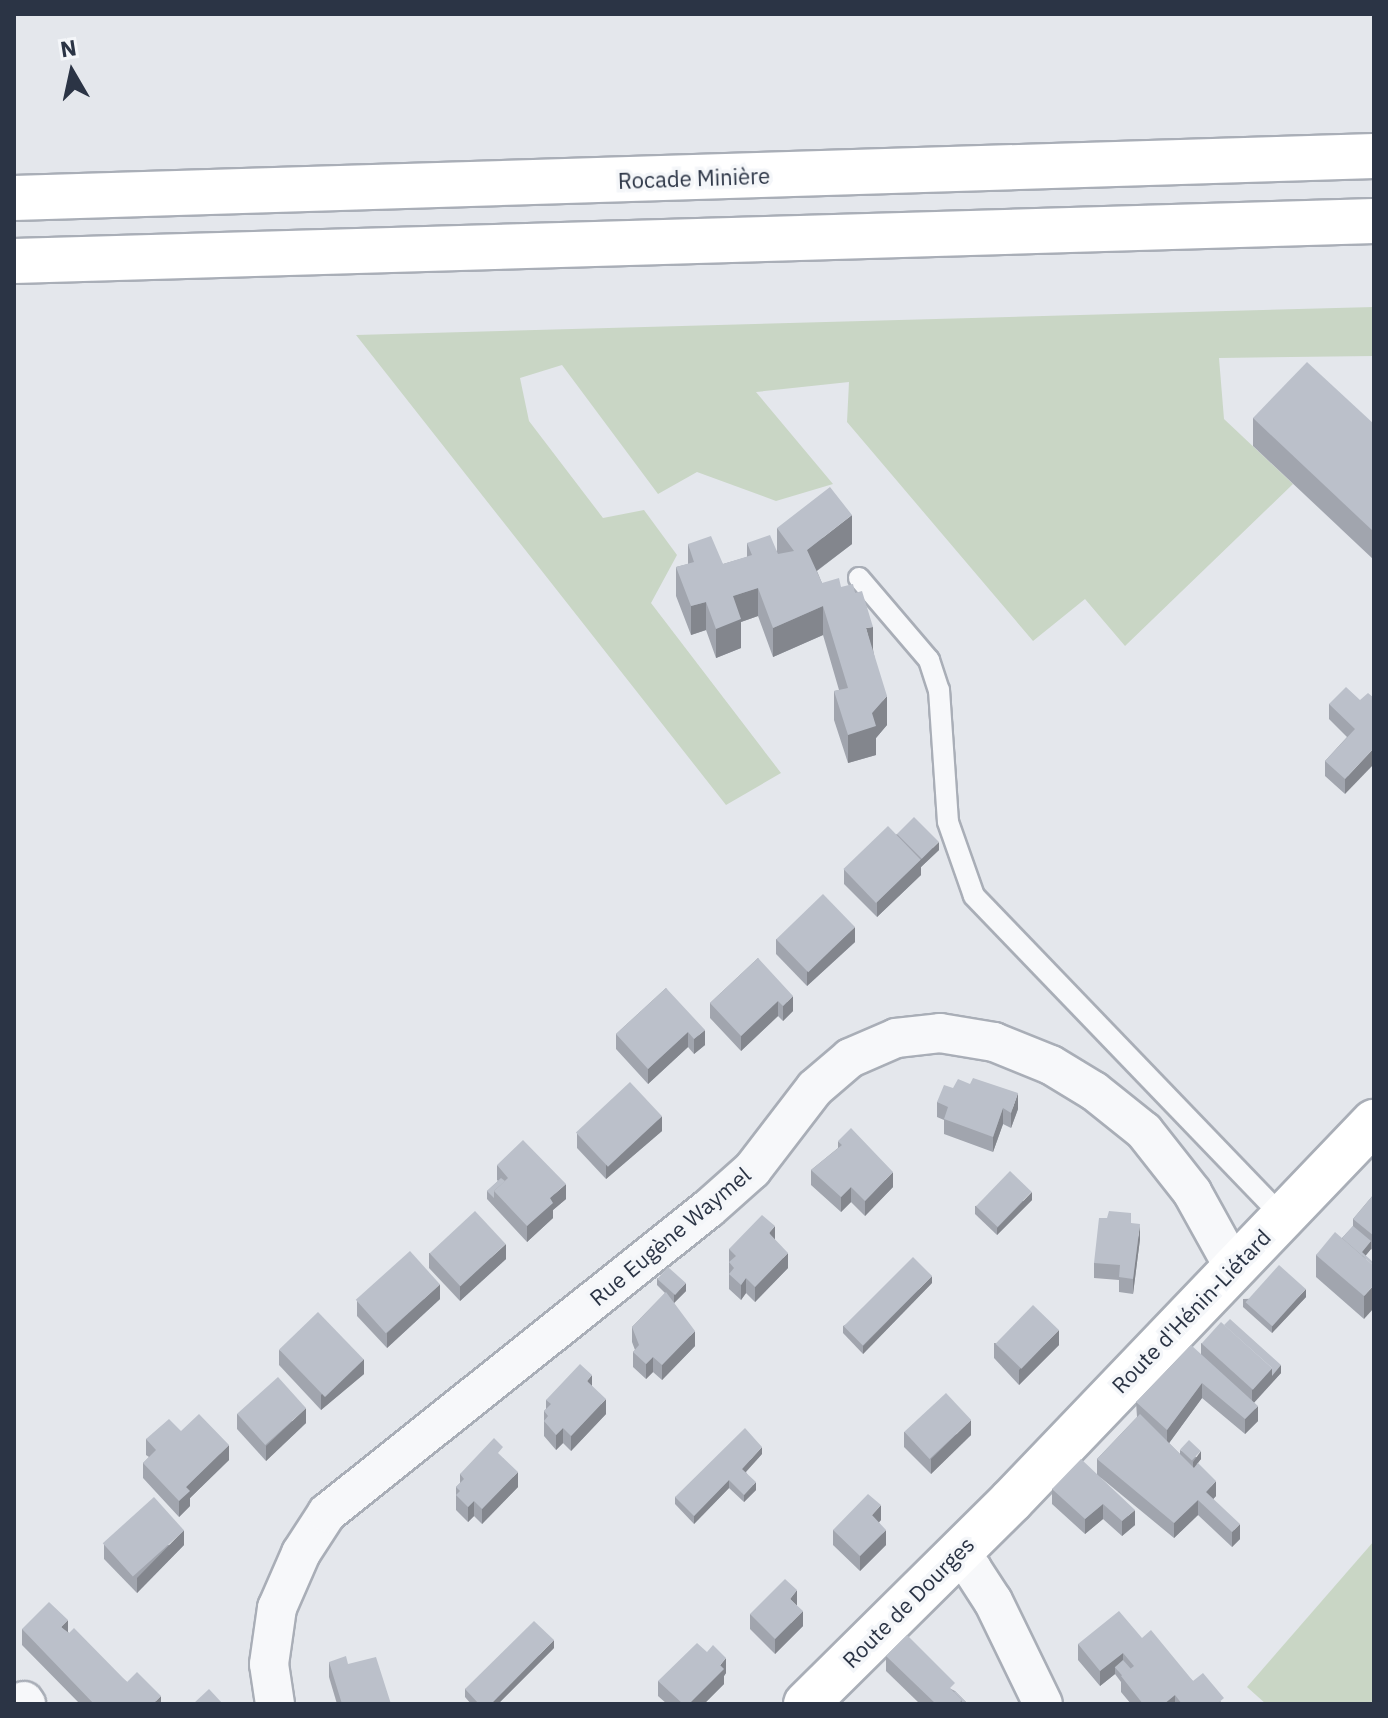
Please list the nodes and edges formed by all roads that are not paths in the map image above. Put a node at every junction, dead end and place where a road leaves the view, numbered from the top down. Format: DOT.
graph roads {
  1 [pos="1374,156"];
  2 [pos="14,198"];
  3 [pos="1374,221"];
  4 [pos="14,261"];
  5 [pos="859,578"];
  6 [pos="1374,1122"];
  7 [pos="1282,1216"];
  8 [pos="1233,1266"];
  9 [pos="1011,1501"];
  10 [pos="953,1556"];
  11 [pos="275,1704"];
  12 [pos="806,1704"];
  13 [pos="1043,1704"];
  1 -- 2 [label="main road, Rocade Minière"];
  3 -- 4 [label="main road"];
  5 -- 7 [label="lane"];
  6 -- 7 [label="main road, Route d'Hénin-Liétard"];
  7 -- 8 [label="main road, Route d'Hénin-Liétard"];
  8 -- 9 [label="main road, Route d'Hénin-Liétard"];
  8 -- 11 [label="street, Rue Eugène Waymel"];
  9 -- 10 [label="main road, Route de Dourges"];
  10 -- 12 [label="main road, Route de Dourges"];
  10 -- 13 [label="street"];
}
